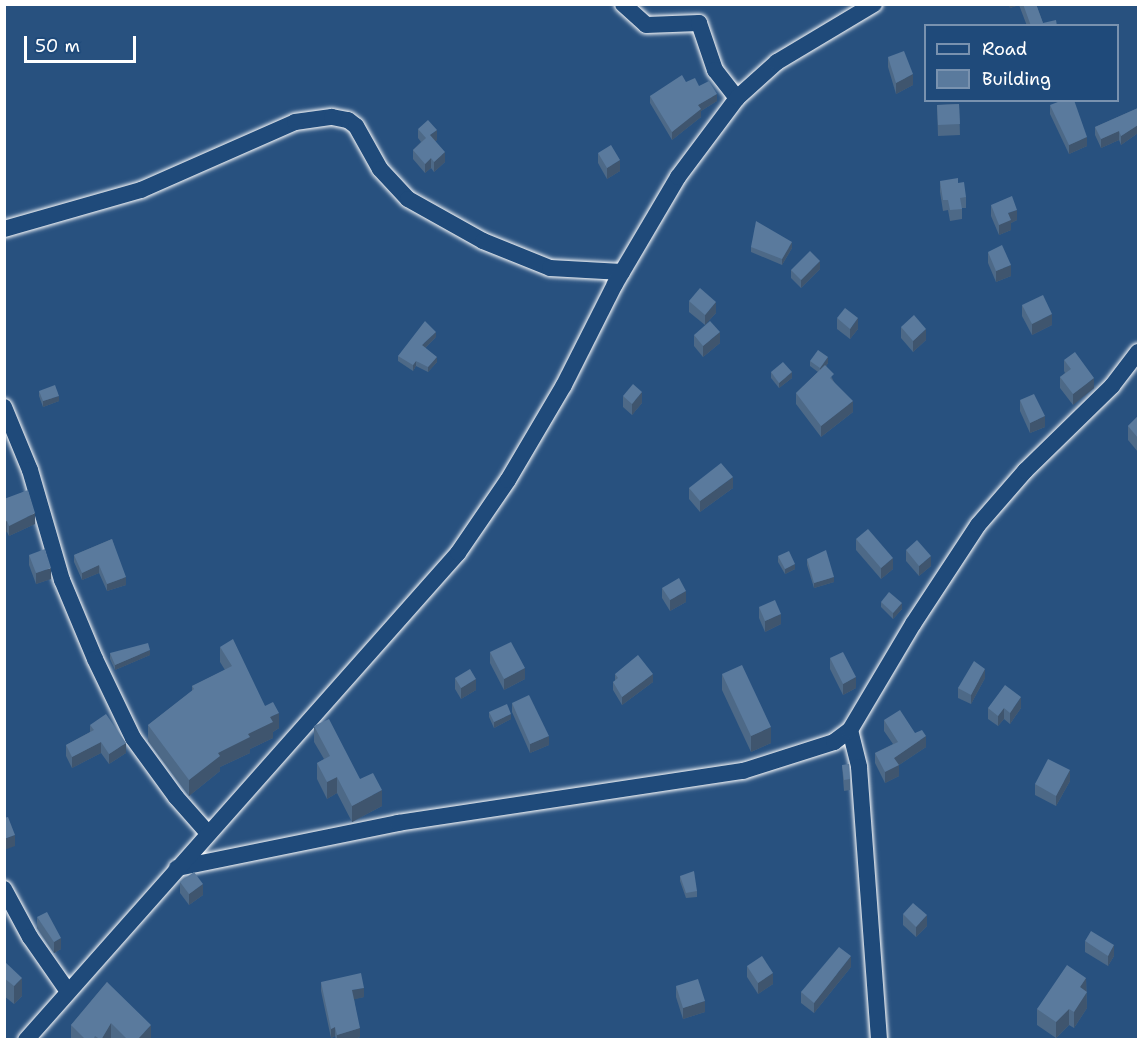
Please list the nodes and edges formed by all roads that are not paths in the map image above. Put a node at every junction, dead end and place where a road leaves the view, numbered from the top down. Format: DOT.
graph roads {
  1 [pos="623,4"];
  2 [pos="874,4"];
  3 [pos="737,99"];
  4 [pos="4,229"];
  5 [pos="622,272"];
  6 [pos="1138,352"];
  7 [pos="4,407"];
  8 [pos="850,730"];
  9 [pos="207,832"];
  10 [pos="177,868"];
  11 [pos="4,889"];
  12 [pos="68,990"];
  13 [pos="26,1040"];
  14 [pos="879,1040"];
  1 -- 3 [label="street"];
  2 -- 3 [label="street"];
  3 -- 5 [label="street"];
  4 -- 5 [label="street"];
  5 -- 9 [label="street"];
  6 -- 8 [label="street"];
  7 -- 9 [label="street"];
  8 -- 10 [label="street"];
  8 -- 14 [label="street"];
  9 -- 10 [label="street"];
  10 -- 12 [label="street"];
  11 -- 12 [label="street"];
  12 -- 13 [label="street"];
}
